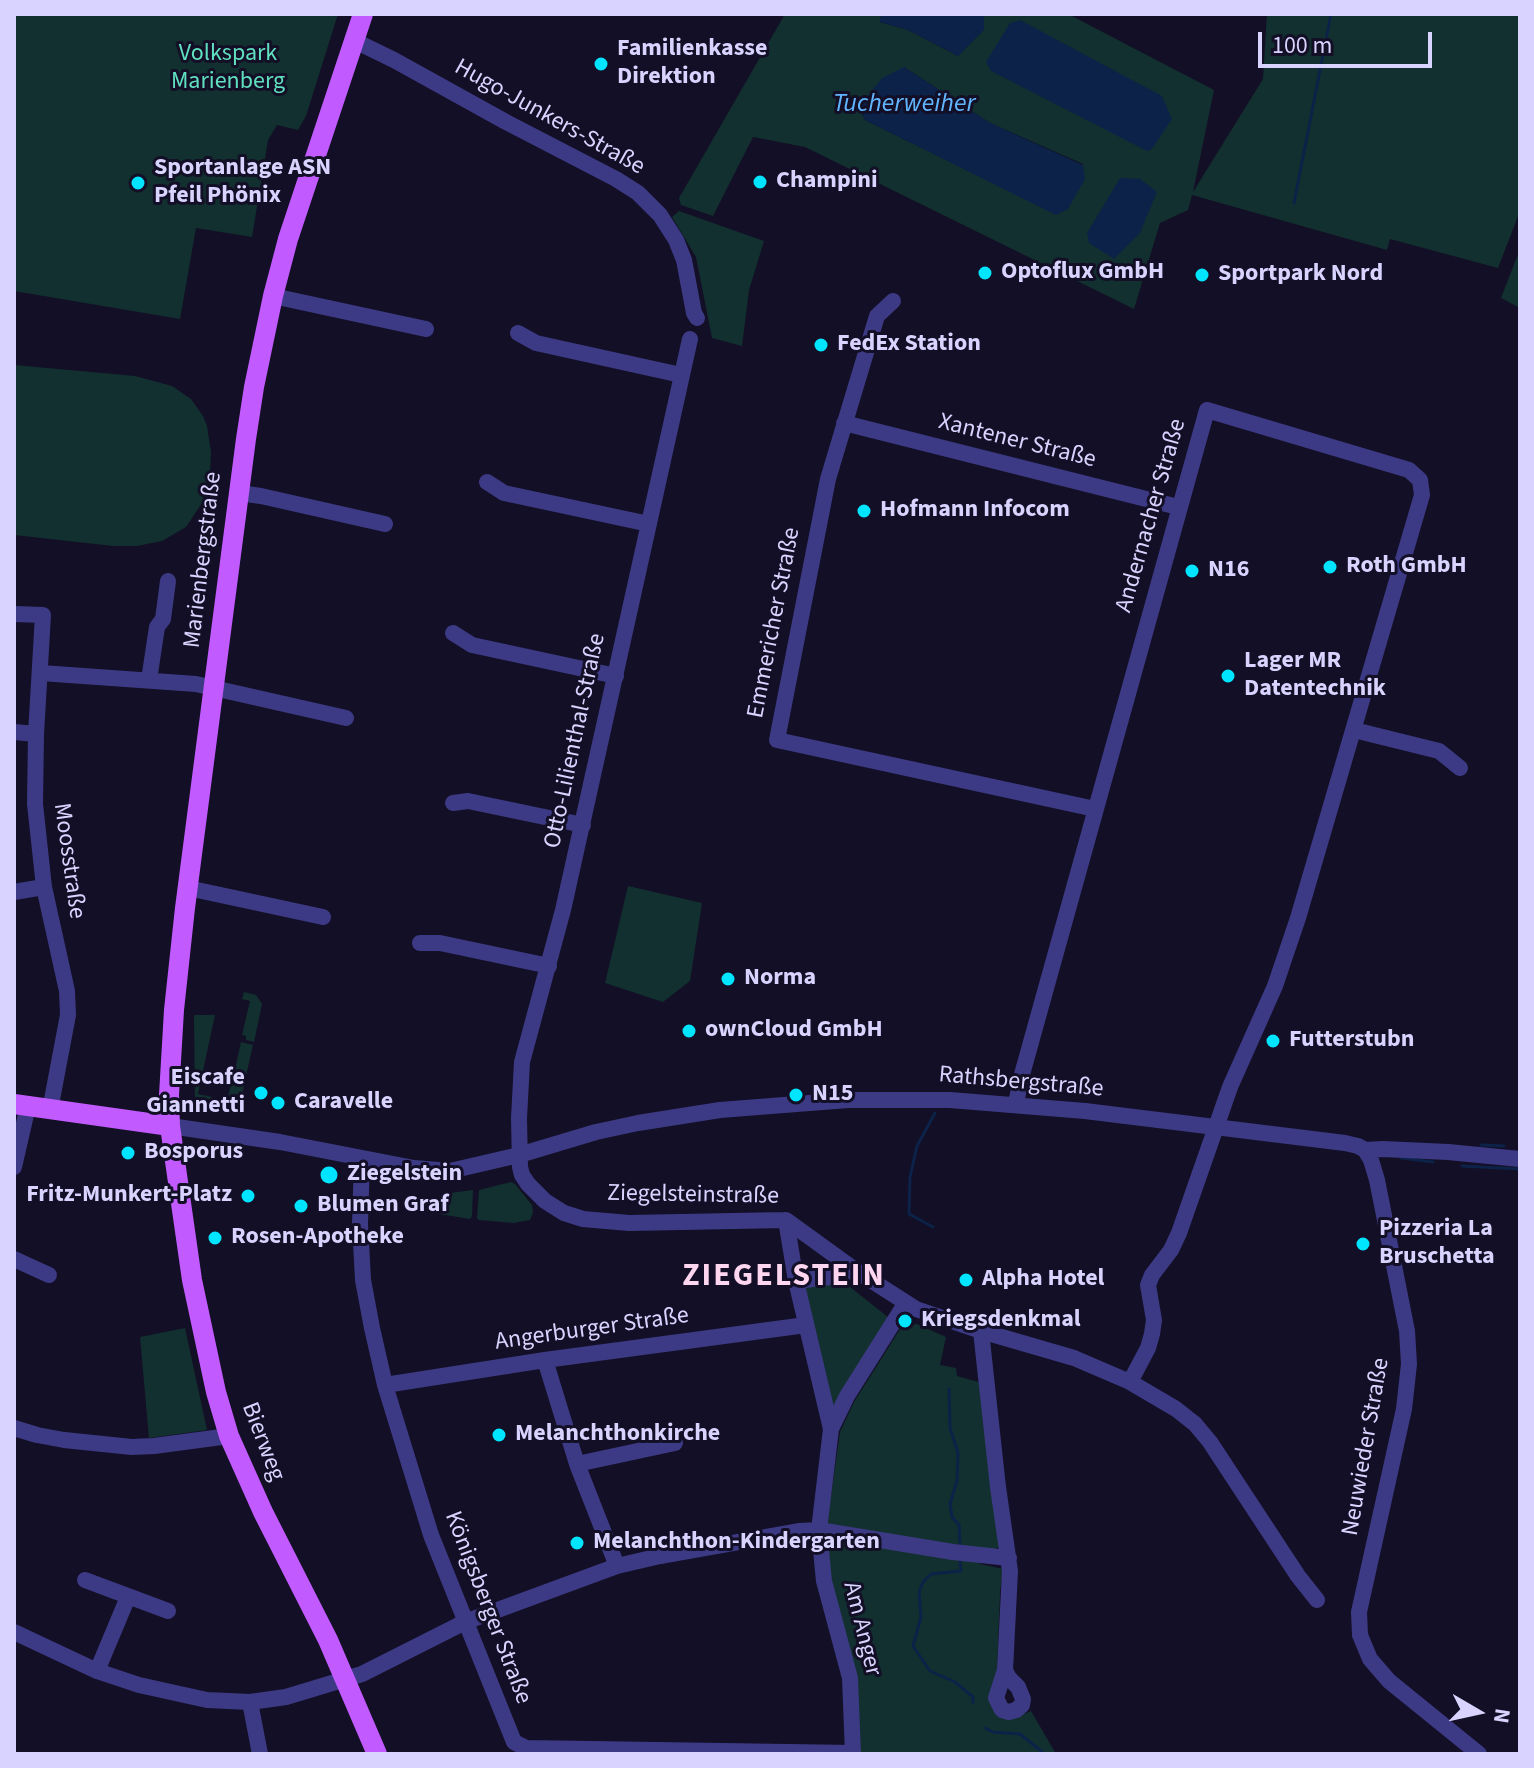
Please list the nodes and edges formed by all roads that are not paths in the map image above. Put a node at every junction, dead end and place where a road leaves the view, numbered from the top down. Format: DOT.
graph roads {
  1 [pos="363,14"];
  2 [pos="355,41"];
  3 [pos="273,296"];
  4 [pos="893,301"];
  5 [pos="697,318"];
  6 [pos="426,329"];
  7 [pos="518,333"];
  8 [pos="690,339"];
  9 [pos="681,375"];
  10 [pos="844,423"];
  11 [pos="487,482"];
  12 [pos="239,493"];
  13 [pos="1178,507"];
  14 [pos="385,524"];
  15 [pos="649,524"];
  16 [pos="168,581"];
  17 [pos="14,614"];
  18 [pos="453,633"];
  19 [pos="41,673"];
  20 [pos="616,676"];
  21 [pos="149,680"];
  22 [pos="214,688"];
  23 [pos="346,718"];
  24 [pos="1354,730"];
  25 [pos="14,732"];
  26 [pos="36,734"];
  27 [pos="1460,768"];
  28 [pos="453,803"];
  29 [pos="1095,809"];
  30 [pos="583,825"];
  31 [pos="44,887"];
  32 [pos="188,888"];
  33 [pos="14,892"];
  34 [pos="323,917"];
  35 [pos="420,943"];
  36 [pos="549,966"];
  37 [pos="1016,1104"];
  38 [pos="21,1105"];
  39 [pos="50,1110"];
  40 [pos="170,1126"];
  41 [pos="1217,1127"];
  42 [pos="1365,1150"];
  43 [pos="519,1155"];
  44 [pos="362,1159"];
  45 [pos="1520,1159"];
  46 [pos="14,1167"];
  47 [pos="786,1220"];
  48 [pos="14,1259"];
  49 [pos="855,1270"];
  50 [pos="49,1275"];
  51 [pos="796,1281"];
  52 [pos="905,1304"];
  53 [pos="806,1325"];
  54 [pos="981,1331"];
  55 [pos="545,1360"];
  56 [pos="1130,1382"];
  57 [pos="385,1385"];
  58 [pos="14,1428"];
  59 [pos="831,1429"];
  60 [pos="229,1436"];
  61 [pos="675,1443"];
  62 [pos="577,1464"];
  63 [pos="819,1530"];
  64 [pos="1009,1558"];
  65 [pos="617,1566"];
  66 [pos="85,1580"];
  67 [pos="128,1597"];
  68 [pos="1317,1600"];
  69 [pos="168,1611"];
  70 [pos="465,1622"];
  71 [pos="14,1632"];
  72 [pos="1005,1670"];
  73 [pos="97,1671"];
  74 [pos="346,1679"];
  75 [pos="250,1702"];
  76 [pos="260,1754"];
  77 [pos="377,1754"];
  78 [pos="853,1754"];
  79 [pos="1479,1754"];
  1 -- 2 [label="main road, Marienbergstraße"];
  2 -- 3 [label="main road, Marienbergstraße"];
  2 -- 5 [label="street, Hugo-Junkers-Straße"];
  3 -- 6 [label="street"];
  3 -- 12 [label="main road, Marienbergstraße"];
  4 -- 10 [label="street, Emmericher Straße"];
  7 -- 9 [label="street"];
  8 -- 9 [label="street, Otto-Lilienthal-Straße"];
  9 -- 15 [label="street, Otto-Lilienthal-Straße"];
  10 -- 13 [label="street, Xantener Straße"];
  10 -- 29 [label="street, Emmericher Straße"];
  11 -- 15 [label="street"];
  12 -- 14 [label="street"];
  12 -- 22 [label="main road, Marienbergstraße"];
  13 -- 24 [label="street, Andernacher Straße"];
  13 -- 29 [label="street, Andernacher Straße"];
  15 -- 20 [label="street, Otto-Lilienthal-Straße"];
  16 -- 21 [label="street"];
  17 -- 19 [label="street, Moosstraße"];
  18 -- 20 [label="street"];
  19 -- 21 [label="street"];
  19 -- 26 [label="street, Moosstraße"];
  20 -- 30 [label="street, Otto-Lilienthal-Straße"];
  21 -- 22 [label="street"];
  22 -- 23 [label="street"];
  22 -- 32 [label="main road, Marienbergstraße"];
  24 -- 27 [label="street"];
  24 -- 41 [label="street, Andernacher Straße"];
  25 -- 26 [label="street"];
  26 -- 31 [label="street, Moosstraße"];
  28 -- 30 [label="street"];
  29 -- 37 [label="street, Andernacher Straße"];
  30 -- 36 [label="street, Otto-Lilienthal-Straße"];
  31 -- 33 [label="street"];
  31 -- 39 [label="street, Moosstraße"];
  32 -- 34 [label="street"];
  32 -- 40 [label="main road, Marienbergstraße"];
  35 -- 36 [label="street"];
  36 -- 43 [label="street, Otto-Lilienthal-Straße"];
  37 -- 41 [label="street, Rathsbergstraße"];
  37 -- 43 [label="street, Rathsbergstraße"];
  38 -- 39 [label="main road"];
  38 -- 46 [label="street"];
  39 -- 40 [label="main road"];
  40 -- 44 [label="street"];
  40 -- 60 [label="main road, Bierweg"];
  41 -- 42 [label="street, Rathsbergstraße"];
  41 -- 56 [label="street, Andernacher Straße"];
  42 -- 45 [label="street, Rathsbergstraße"];
  42 -- 79 [label="street, Neuwieder Straße"];
  43 -- 44 [label="street"];
  43 -- 47 [label="street, Ziegelsteinstraße"];
  44 -- 57 [label="street, Königsberger Straße"];
  47 -- 49 [label="street, Ziegelsteinstraße"];
  47 -- 51 [label="street, Am Anger"];
  48 -- 50 [label="street"];
  49 -- 51 [label="street"];
  49 -- 52 [label="street, Ziegelsteinstraße"];
  51 -- 53 [label="street, Am Anger"];
  52 -- 54 [label="street, Ziegelsteinstraße"];
  52 -- 59 [label="street"];
  53 -- 55 [label="street, Angerburger Straße"];
  53 -- 59 [label="street, Am Anger"];
  54 -- 56 [label="street, Ziegelsteinstraße"];
  54 -- 64 [label="street"];
  55 -- 57 [label="street, Angerburger Straße"];
  55 -- 62 [label="street"];
  56 -- 68 [label="street, Ziegelsteinstraße"];
  57 -- 70 [label="street, Königsberger Straße"];
  58 -- 60 [label="street"];
  59 -- 63 [label="street, Am Anger"];
  60 -- 74 [label="main road, Bierweg"];
  61 -- 62 [label="street"];
  62 -- 65 [label="street"];
  63 -- 64 [label="street"];
  63 -- 65 [label="street"];
  63 -- 78 [label="street, Am Anger"];
  64 -- 72 [label="street"];
  65 -- 70 [label="street"];
  66 -- 67 [label="street"];
  67 -- 69 [label="street"];
  67 -- 73 [label="street"];
  70 -- 74 [label="street"];
  70 -- 78 [label="street, Königsberger Straße"];
  71 -- 73 [label="street"];
  73 -- 75 [label="street"];
  74 -- 75 [label="street"];
  74 -- 77 [label="main road, Bierweg"];
  75 -- 76 [label="street"];
}
